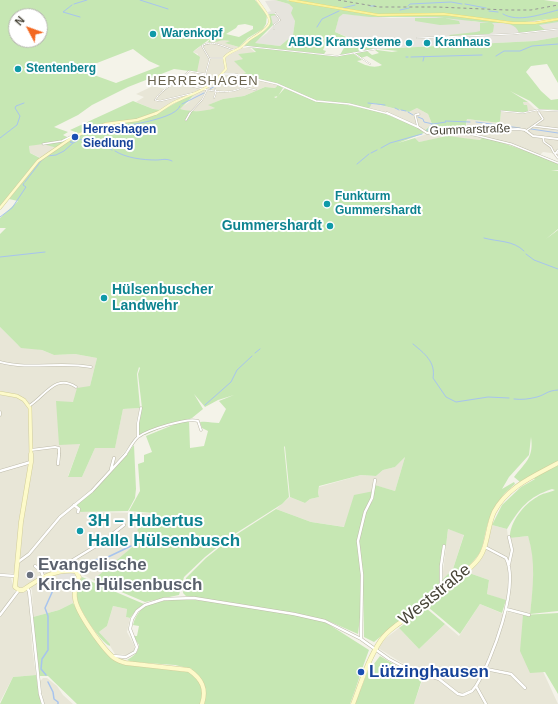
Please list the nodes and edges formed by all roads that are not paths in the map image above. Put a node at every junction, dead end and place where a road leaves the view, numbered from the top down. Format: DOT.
graph roads {
  1 [pos="257,0"];
  2 [pos="290,0"];
  3 [pos="267,13"];
  4 [pos="558,19"];
  5 [pos="274,28"];
  6 [pos="558,29"];
  7 [pos="417,38"];
  8 [pos="243,46"];
  9 [pos="376,49"];
  10 [pos="234,50"];
  11 [pos="354,53"];
  12 [pos="210,58"];
  13 [pos="224,58"];
  14 [pos="370,64"];
  15 [pos="206,74"];
  16 [pos="223,74"];
  17 [pos="177,82"];
  18 [pos="189,85"];
  19 [pos="206,90"];
  20 [pos="215,90"];
  21 [pos="256,90"];
  22 [pos="196,94"];
  23 [pos="214,98"];
  24 [pos="537,110"];
  25 [pos="501,111"];
  26 [pos="558,111"];
  27 [pos="419,114"];
  28 [pos="186,120"];
  29 [pos="534,126"];
  30 [pos="418,127"];
  31 [pos="558,129"];
  32 [pos="457,131"];
  33 [pos="526,131"];
  34 [pos="77,134"];
  35 [pos="543,137"];
  36 [pos="558,139"];
  37 [pos="43,144"];
  38 [pos="558,150"];
  39 [pos="558,153"];
  40 [pos="555,154"];
  41 [pos="558,158"];
  42 [pos="558,163"];
  43 [pos="0,208"];
  44 [pos="0,362"];
  45 [pos="91,367"];
  46 [pos="76,387"];
  47 [pos="0,393"];
  48 [pos="30,406"];
  49 [pos="141,408"];
  50 [pos="200,430"];
  51 [pos="138,437"];
  52 [pos="31,450"];
  53 [pos="114,458"];
  54 [pos="31,462"];
  55 [pos="558,463"];
  56 [pos="58,464"];
  57 [pos="111,469"];
  58 [pos="0,471"];
  59 [pos="375,480"];
  60 [pos="74,505"];
  61 [pos="78,512"];
  62 [pos="124,525"];
  63 [pos="509,537"];
  64 [pos="444,546"];
  65 [pos="485,547"];
  66 [pos="17,562"];
  67 [pos="509,564"];
  68 [pos="36,566"];
  69 [pos="57,572"];
  70 [pos="0,575"];
  71 [pos="15,576"];
  72 [pos="43,576"];
  73 [pos="27,588"];
  74 [pos="19,590"];
  75 [pos="443,590"];
  76 [pos="506,609"];
  77 [pos="0,615"];
  78 [pos="529,615"];
  79 [pos="361,640"];
  80 [pos="375,648"];
  81 [pos="112,656"];
  82 [pos="486,669"];
  83 [pos="476,686"];
  84 [pos="525,688"];
  85 [pos="43,704"];
  86 [pos="202,704"];
  87 [pos="352,704"];
  88 [pos="486,704"];
  1 -- 3 [label="main road"];
  2 -- 4 [label="main road"];
  3 -- 5 [label="street"];
  3 -- 8 [label="main road"];
  6 -- 7 [label="street"];
  8 -- 10 [label="main road"];
  8 -- 11 [label="street"];
  9 -- 11 [label="street"];
  10 -- 12 [label="street"];
  10 -- 13 [label="main road"];
  11 -- 14 [label="street"];
  12 -- 13 [label="street"];
  12 -- 15 [label="street"];
  13 -- 16 [label="main road"];
  15 -- 17 [label="street"];
  15 -- 18 [label="street"];
  16 -- 19 [label="main road"];
  16 -- 30 [label="street, Gummarstraße"];
  17 -- 18 [label="street"];
  17 -- 22 [label="street"];
  18 -- 19 [label="street"];
  19 -- 20 [label="street"];
  19 -- 22 [label="main road"];
  19 -- 28 [label="street"];
  20 -- 21 [label="street"];
  20 -- 23 [label="street"];
  22 -- 34 [label="main road"];
  24 -- 25 [label="street"];
  24 -- 26 [label="street"];
  24 -- 29 [label="street"];
  27 -- 30 [label="street"];
  29 -- 31 [label="street"];
  29 -- 33 [label="street"];
  30 -- 32 [label="street, Gummarstraße"];
  32 -- 33 [label="street, Gummarstraße"];
  32 -- 42 [label="street"];
  33 -- 35 [label="street, Gummarstraße"];
  34 -- 37 [label="street"];
  34 -- 43 [label="main road"];
  35 -- 36 [label="street, Gummarstraße"];
  35 -- 40 [label="street"];
  38 -- 40 [label="street"];
  39 -- 40 [label="street"];
  40 -- 41 [label="street"];
  44 -- 45 [label="street"];
  46 -- 48 [label="street"];
  47 -- 48 [label="main road"];
  48 -- 52 [label="main road"];
  49 -- 51 [label="street"];
  50 -- 51 [label="street"];
  51 -- 57 [label="street"];
  52 -- 54 [label="main road"];
  52 -- 56 [label="street"];
  53 -- 57 [label="street"];
  54 -- 58 [label="street"];
  54 -- 66 [label="main road"];
  55 -- 65 [label="main road, Weststraße"];
  57 -- 60 [label="street"];
  59 -- 79 [label="street"];
  60 -- 61 [label="street"];
  60 -- 66 [label="street"];
  62 -- 69 [label="street"];
  63 -- 67 [label="street"];
  64 -- 75 [label="street"];
  65 -- 67 [label="street"];
  65 -- 75 [label="main road, Weststraße"];
  66 -- 71 [label="main road"];
  67 -- 76 [label="street"];
  68 -- 72 [label="street"];
  69 -- 72 [label="main road"];
  69 -- 81 [label="main road"];
  70 -- 71 [label="street"];
  71 -- 74 [label="main road"];
  72 -- 73 [label="main road"];
  73 -- 74 [label="main road"];
  73 -- 85 [label="street"];
  74 -- 77 [label="street"];
  75 -- 80 [label="main road, Weststraße"];
  76 -- 78 [label="street"];
  76 -- 82 [label="street"];
  79 -- 80 [label="street"];
  79 -- 81 [label="street"];
  80 -- 83 [label="street"];
  80 -- 87 [label="main road, Weststraße"];
  81 -- 86 [label="main road"];
  82 -- 83 [label="street"];
  82 -- 84 [label="street"];
  83 -- 88 [label="street"];
}
